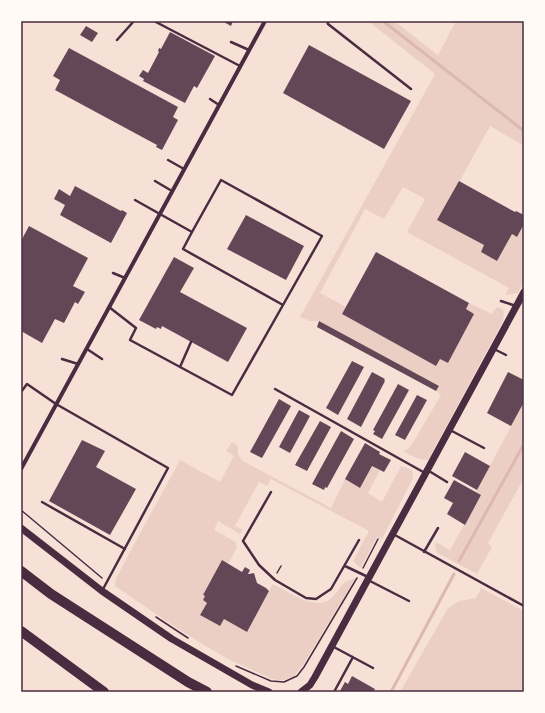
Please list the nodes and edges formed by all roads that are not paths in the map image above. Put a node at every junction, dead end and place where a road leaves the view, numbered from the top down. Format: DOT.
graph roads {
  1 [pos="134,21"];
  2 [pos="154,21"];
  3 [pos="265,21"];
  4 [pos="328,21"];
  5 [pos="117,40"];
  6 [pos="231,42"];
  7 [pos="249,50"];
  8 [pos="240,66"];
  9 [pos="411,89"];
  10 [pos="210,99"];
  11 [pos="219,105"];
  12 [pos="168,160"];
  13 [pos="184,169"];
  14 [pos="155,181"];
  15 [pos="172,191"];
  16 [pos="135,200"];
  17 [pos="160,214"];
  18 [pos="192,232"];
  19 [pos="112,273"];
  20 [pos="125,278"];
  21 [pos="524,292"];
  22 [pos="501,302"];
  23 [pos="283,305"];
  24 [pos="516,306"];
  25 [pos="109,307"];
  26 [pos="191,342"];
  27 [pos="493,348"];
  28 [pos="86,349"];
  29 [pos="506,355"];
  30 [pos="62,359"];
  31 [pos="102,359"];
  32 [pos="78,364"];
  33 [pos="180,367"];
  34 [pos="275,388"];
  35 [pos="21,392"];
  36 [pos="56,404"];
  37 [pos="449,429"];
  38 [pos="484,448"];
  39 [pos="21,469"];
  40 [pos="426,471"];
  41 [pos="447,482"];
  42 [pos="271,492"];
  43 [pos="42,502"];
  44 [pos="21,528"];
  45 [pos="438,528"];
  46 [pos="392,534"];
  47 [pos="359,540"];
  48 [pos="125,549"];
  49 [pos="424,552"];
  50 [pos="345,566"];
  51 [pos="21,571"];
  52 [pos="368,579"];
  53 [pos="102,591"];
  54 [pos="409,601"];
  55 [pos="524,606"];
  56 [pos="21,631"];
  57 [pos="331,646"];
  58 [pos="353,657"];
  59 [pos="373,668"];
  60 [pos="104,692"];
  61 [pos="207,692"];
  62 [pos="269,692"];
  63 [pos="301,692"];
  64 [pos="334,692"];
  1 -- 5 [label="lane"];
  2 -- 8 [label="lane"];
  3 -- 7 [label="street"];
  4 -- 9 [label="lane"];
  6 -- 7 [label="lane"];
  7 -- 8 [label="street"];
  8 -- 11 [label="street"];
  10 -- 11 [label="lane"];
  11 -- 13 [label="street"];
  12 -- 13 [label="lane"];
  13 -- 15 [label="street"];
  14 -- 15 [label="lane"];
  15 -- 17 [label="street"];
  16 -- 17 [label="lane"];
  17 -- 18 [label="lane"];
  17 -- 20 [label="street"];
  18 -- 23 [label="lane"];
  18 -- 23 [label="lane"];
  19 -- 20 [label="lane"];
  20 -- 25 [label="street"];
  21 -- 24 [label="street"];
  22 -- 24 [label="lane"];
  23 -- 33 [label="lane"];
  24 -- 27 [label="street"];
  25 -- 28 [label="street"];
  25 -- 33 [label="lane"];
  26 -- 33 [label="lane"];
  27 -- 29 [label="lane"];
  27 -- 37 [label="street"];
  28 -- 31 [label="lane"];
  28 -- 32 [label="street"];
  30 -- 32 [label="lane"];
  32 -- 36 [label="street"];
  34 -- 40 [label="lane"];
  35 -- 36 [label="lane"];
  36 -- 39 [label="street"];
  36 -- 48 [label="lane"];
  37 -- 38 [label="lane"];
  37 -- 40 [label="street"];
  40 -- 41 [label="lane"];
  40 -- 46 [label="street"];
  42 -- 50 [label="lane"];
  43 -- 48 [label="lane"];
  44 -- 53 [label="street"];
  45 -- 49 [label="lane"];
  46 -- 49 [label="lane"];
  46 -- 52 [label="street"];
  47 -- 50 [label="lane"];
  48 -- 53 [label="lane"];
  49 -- 55 [label="lane"];
  50 -- 52 [label="lane"];
  51 -- 61 [label="highway"];
  52 -- 54 [label="lane"];
  52 -- 57 [label="street"];
  53 -- 62 [label="street"];
  56 -- 60 [label="highway"];
  57 -- 58 [label="lane"];
  57 -- 63 [label="street"];
  58 -- 59 [label="lane"];
  58 -- 64 [label="lane"];
}
